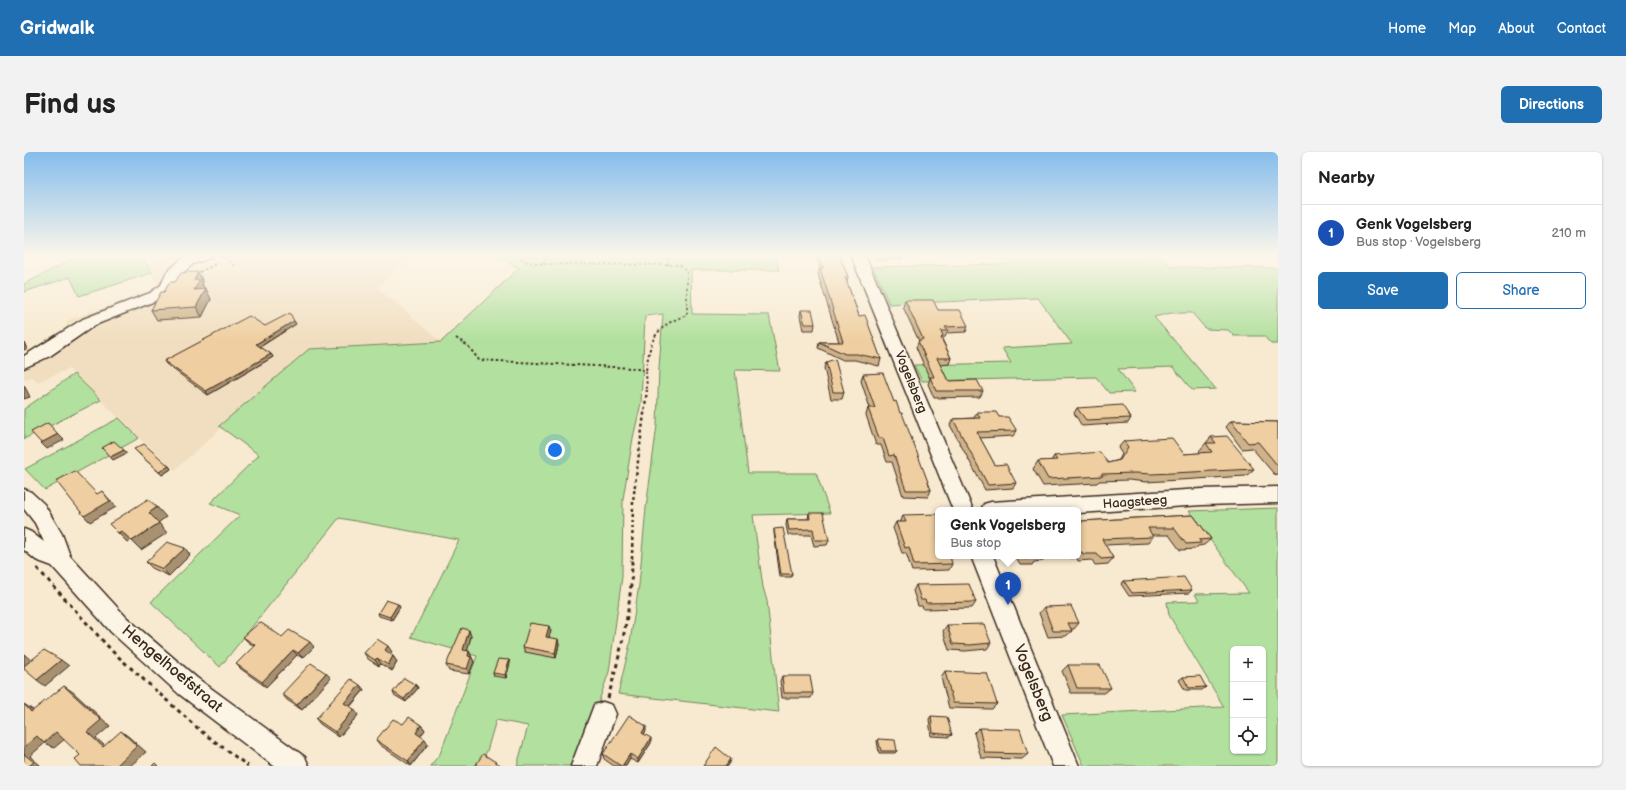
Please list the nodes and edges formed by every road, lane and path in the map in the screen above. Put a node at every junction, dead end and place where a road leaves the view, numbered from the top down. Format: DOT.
graph roads {
  1 [pos="169,284"];
  2 [pos="687,284"];
  3 [pos="870,284"];
  4 [pos="456,338"];
  5 [pos="24,363"];
  6 [pos="646,371"];
  7 [pos="1278,495"];
  8 [pos="24,498"];
  9 [pos="962,507"];
  10 [pos="1040,507"];
  11 [pos="24,538"];
  12 [pos="983,559"];
  13 [pos="60,560"];
  14 [pos="36,566"];
  15 [pos="603,714"];
  16 [pos="248,766"];
  17 [pos="296,766"];
  18 [pos="584,766"];
  19 [pos="1066,766"];
  1 -- 5 [label="street"];
  2 -- 6 [label="path"];
  3 -- 9 [label="street, Vogelsberg"];
  4 -- 6 [label="path"];
  6 -- 15 [label="path"];
  7 -- 10 [label="street, Haagsteeg"];
  8 -- 13 [label="street, Hengelhoefstraat"];
  11 -- 13 [label="street, Hengelhoefstraat"];
  12 -- 19 [label="street, Vogelsberg"];
  13 -- 17 [label="street, Hengelhoefstraat"];
  14 -- 16 [label="path"];
  15 -- 18 [label="street"];
}
